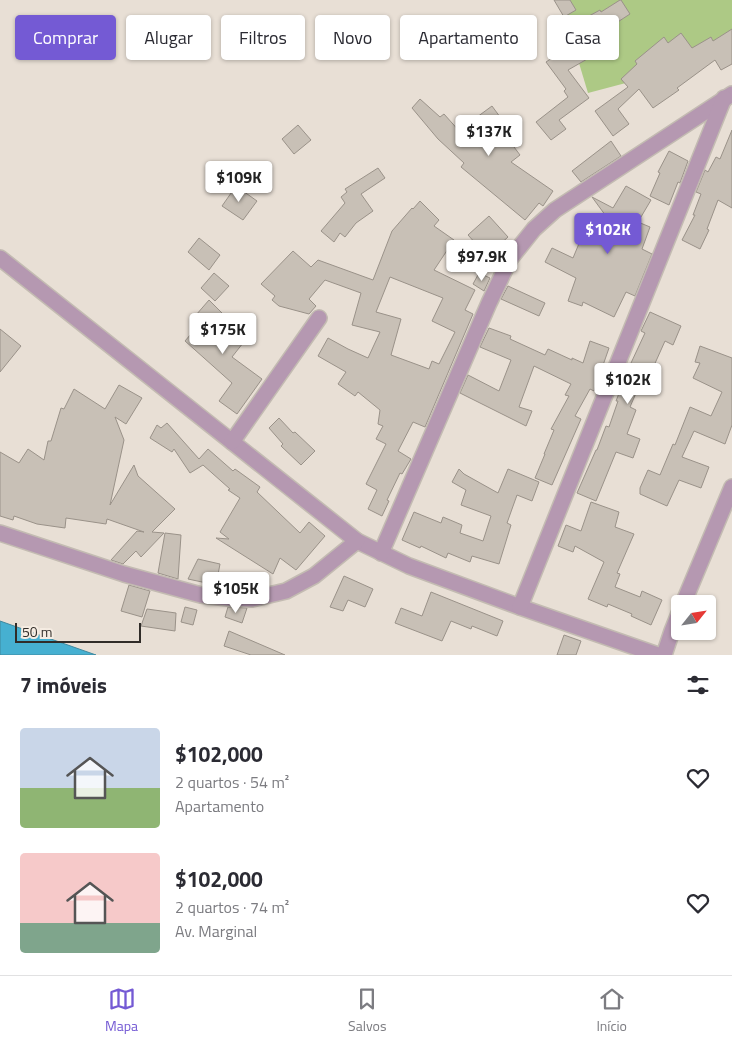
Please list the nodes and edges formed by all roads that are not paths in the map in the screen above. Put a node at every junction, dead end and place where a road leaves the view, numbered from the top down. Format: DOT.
graph roads {
  1 [pos="728,96"];
  2 [pos="0,258"];
  3 [pos="319,318"];
  4 [pos="232,442"];
  5 [pos="732,488"];
  6 [pos="0,533"];
  7 [pos="357,541"];
  8 [pos="380,553"];
  9 [pos="687,595"];
  10 [pos="520,607"];
  11 [pos="671,634"];
  12 [pos="658,655"];
  13 [pos="664,655"];
  1 -- 8 [label="street"];
  1 -- 10 [label="street"];
  2 -- 4 [label="street"];
  3 -- 4 [label="street"];
  4 -- 7 [label="street"];
  5 -- 9 [label="street"];
  6 -- 7 [label="street"];
  7 -- 8 [label="street"];
  8 -- 10 [label="street"];
  10 -- 12 [label="street"];
  11 -- 13 [label="street"];
}
